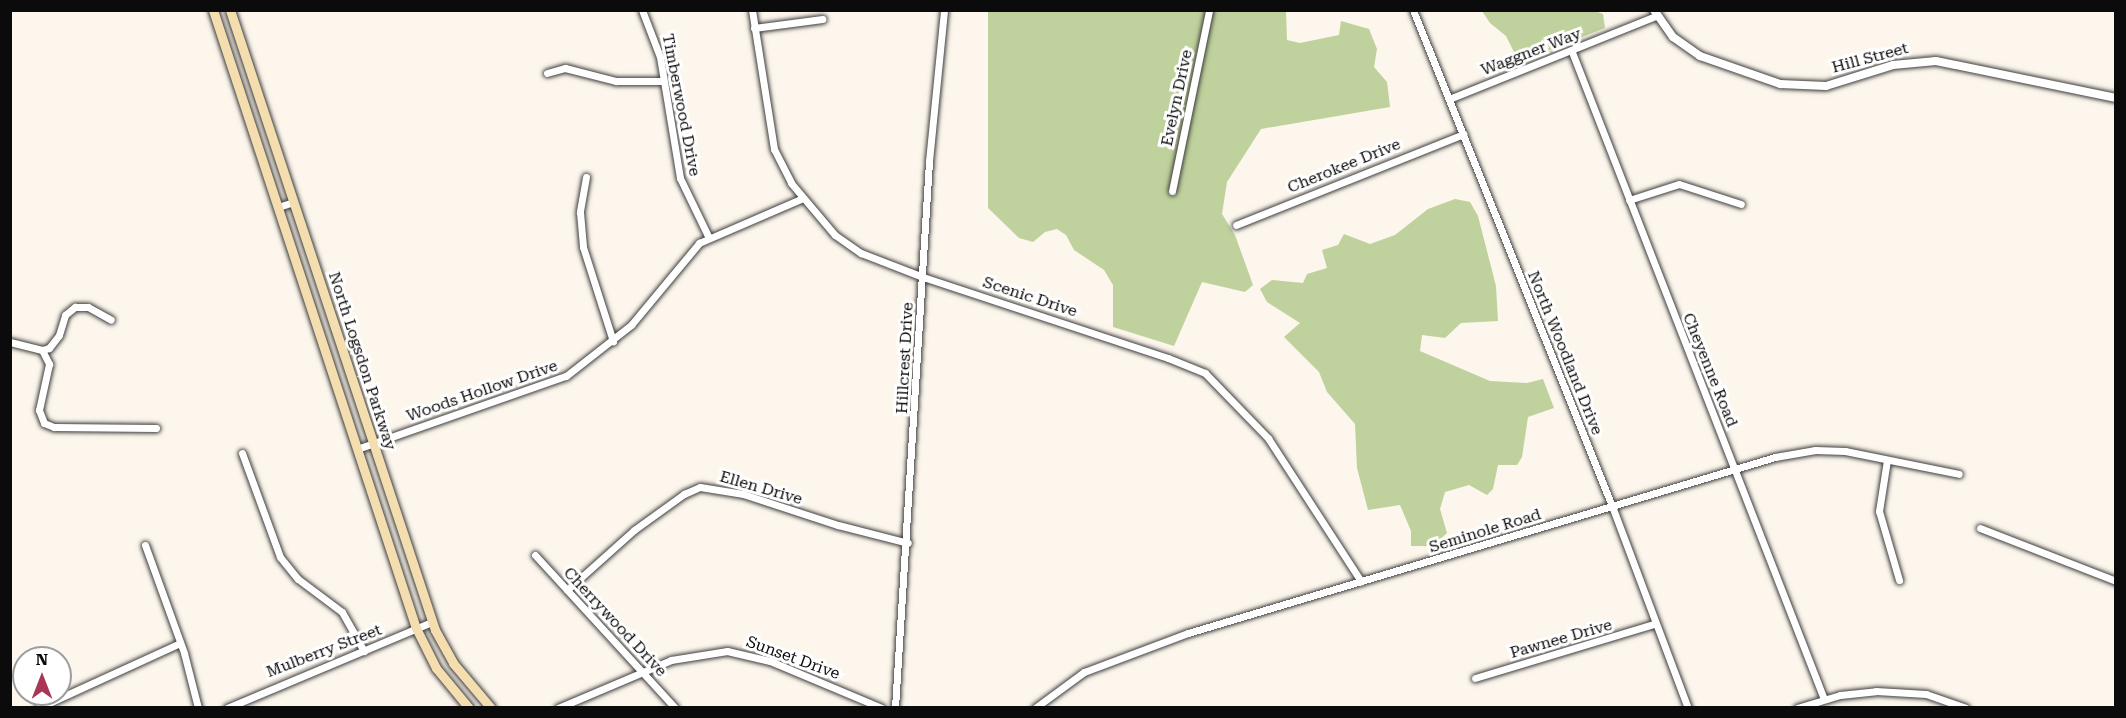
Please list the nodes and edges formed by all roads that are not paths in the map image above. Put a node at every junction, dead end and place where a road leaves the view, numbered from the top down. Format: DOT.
graph roads {
  1 [pos="213,10"];
  2 [pos="230,10"];
  3 [pos="642,10"];
  4 [pos="752,10"];
  5 [pos="944,10"];
  6 [pos="1209,10"];
  7 [pos="1413,10"];
  8 [pos="1655,13"];
  9 [pos="822,19"];
  10 [pos="754,28"];
  11 [pos="1572,52"];
  12 [pos="547,73"];
  13 [pos="663,81"];
  14 [pos="2115,98"];
  15 [pos="1449,99"];
  16 [pos="1463,134"];
  17 [pos="586,177"];
  18 [pos="1172,191"];
  19 [pos="803,198"];
  20 [pos="1629,200"];
  21 [pos="293,202"];
  22 [pos="1741,204"];
  23 [pos="278,207"];
  24 [pos="1236,225"];
  25 [pos="708,236"];
  26 [pos="923,277"];
  27 [pos="111,320"];
  28 [pos="612,341"];
  29 [pos="10,342"];
  30 [pos="42,350"];
  31 [pos="156,428"];
  32 [pos="373,442"];
  33 [pos="357,449"];
  34 [pos="242,453"];
  35 [pos="1887,460"];
  36 [pos="1735,469"];
  37 [pos="1959,474"];
  38 [pos="1612,506"];
  39 [pos="1980,528"];
  40 [pos="908,543"];
  41 [pos="145,545"];
  42 [pos="535,555"];
  43 [pos="1899,580"];
  44 [pos="1361,581"];
  45 [pos="2115,581"];
  46 [pos="567,590"];
  47 [pos="432,622"];
  48 [pos="1654,624"];
  49 [pos="416,628"];
  50 [pos="180,643"];
  51 [pos="364,651"];
  52 [pos="642,670"];
  53 [pos="1475,678"];
  54 [pos="1824,699"];
  55 [pos="38,708"];
  56 [pos="198,708"];
  57 [pos="227,708"];
  58 [pos="469,708"];
  59 [pos="491,708"];
  60 [pos="558,708"];
  61 [pos="675,708"];
  62 [pos="882,708"];
  63 [pos="896,708"];
  64 [pos="1035,708"];
  65 [pos="1688,708"];
  66 [pos="1797,708"];
  67 [pos="1966,708"];
  1 -- 23 [label="main road, North Logsdon Parkway"];
  2 -- 21 [label="main road, North Logsdon Parkway"];
  3 -- 13 [label="street, Timberwood Drive"];
  4 -- 10 [label="street, Scenic Drive"];
  5 -- 26 [label="street, Hillcrest Drive"];
  6 -- 18 [label="street, Evelyn Drive"];
  7 -- 15 [label="street, North Woodland Drive"];
  8 -- 11 [label="street, Waggner Way"];
  8 -- 14 [label="street, Hill Street"];
  9 -- 10 [label="street"];
  10 -- 19 [label="street, Scenic Drive"];
  11 -- 15 [label="street, Waggner Way"];
  11 -- 20 [label="street, Cheyenne Road"];
  12 -- 13 [label="street"];
  13 -- 25 [label="street, Timberwood Drive"];
  15 -- 16 [label="street, North Woodland Drive"];
  16 -- 24 [label="street, Cherokee Drive"];
  16 -- 38 [label="street, North Woodland Drive"];
  17 -- 28 [label="street"];
  19 -- 25 [label="street, Woods Hollow Drive"];
  19 -- 26 [label="street, Scenic Drive"];
  20 -- 22 [label="street"];
  20 -- 36 [label="street, Cheyenne Road"];
  21 -- 23 [label="street"];
  21 -- 32 [label="main road, North Logsdon Parkway"];
  23 -- 33 [label="main road, North Logsdon Parkway"];
  25 -- 28 [label="street, Woods Hollow Drive"];
  26 -- 40 [label="street, Hillcrest Drive"];
  26 -- 44 [label="street, Scenic Drive"];
  27 -- 30 [label="street"];
  28 -- 32 [label="street, Woods Hollow Drive"];
  29 -- 30 [label="street"];
  30 -- 31 [label="street"];
  32 -- 33 [label="street, Woods Hollow Drive"];
  32 -- 47 [label="main road, North Logsdon Parkway"];
  33 -- 49 [label="main road, North Logsdon Parkway"];
  34 -- 51 [label="street"];
  35 -- 36 [label="street, Seminole Road"];
  35 -- 37 [label="street, Seminole Road"];
  35 -- 43 [label="street"];
  36 -- 38 [label="street, Seminole Road"];
  36 -- 54 [label="street, Cheyenne Road"];
  38 -- 44 [label="street, Seminole Road"];
  38 -- 48 [label="street, North Woodland Drive"];
  39 -- 45 [label="street"];
  40 -- 46 [label="street, Ellen Drive"];
  40 -- 63 [label="street, Hillcrest Drive"];
  41 -- 50 [label="street"];
  42 -- 46 [label="street, Cherrywood Drive"];
  44 -- 64 [label="street, Seminole Road"];
  46 -- 52 [label="street, Cherrywood Drive"];
  47 -- 49 [label="street, Mulberry Street"];
  47 -- 59 [label="main road, North Logsdon Parkway"];
  48 -- 53 [label="street, Pawnee Drive"];
  48 -- 65 [label="street, North Woodland Drive"];
  49 -- 51 [label="street, Mulberry Street"];
  49 -- 58 [label="main road, North Logsdon Parkway"];
  50 -- 55 [label="street"];
  50 -- 56 [label="street"];
  51 -- 57 [label="street, Mulberry Street"];
  52 -- 60 [label="street, Sunset Drive"];
  52 -- 61 [label="street, Cherrywood Drive"];
  52 -- 62 [label="street, Sunset Drive"];
  54 -- 66 [label="street"];
  54 -- 67 [label="street"];
}
